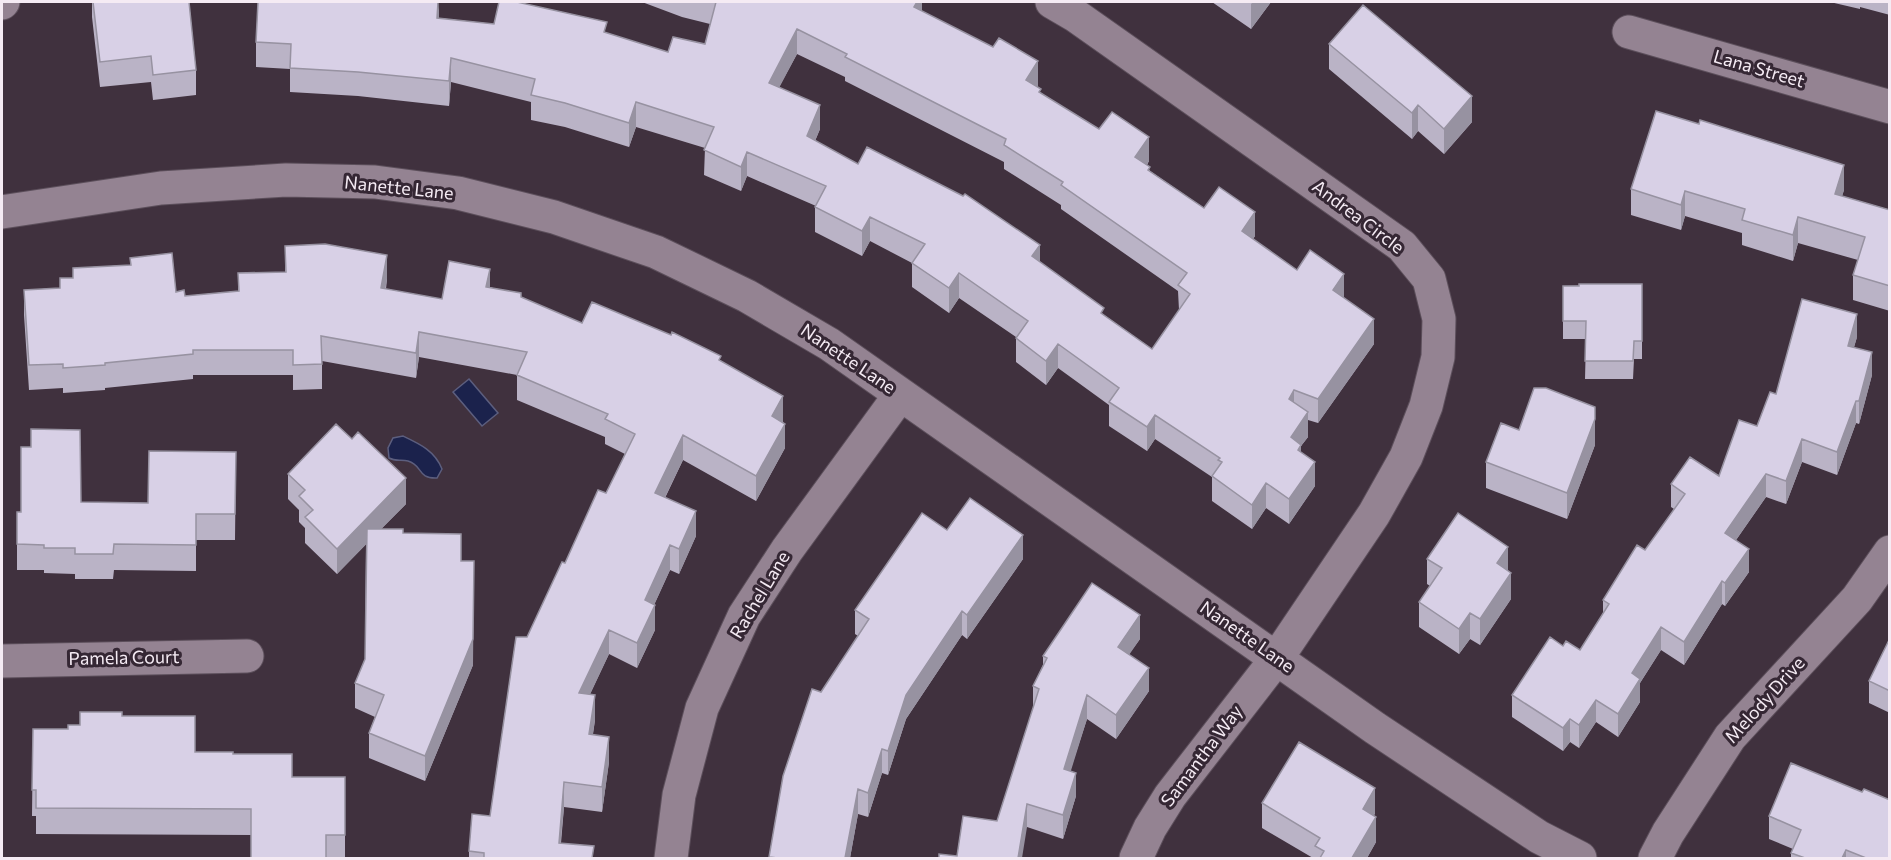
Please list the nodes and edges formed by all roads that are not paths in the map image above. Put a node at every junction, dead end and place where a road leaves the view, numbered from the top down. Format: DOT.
graph roads {
  1 [pos="1052,2"];
  2 [pos="1629,32"];
  3 [pos="1890,107"];
  4 [pos="2,212"];
  5 [pos="900,394"];
  6 [pos="1890,552"];
  7 [pos="248,656"];
  8 [pos="1277,658"];
  9 [pos="2,661"];
  10 [pos="671,858"];
  11 [pos="1136,858"];
  12 [pos="1580,858"];
  13 [pos="1655,858"];
  1 -- 8 [label="street, Andrea Circle"];
  2 -- 3 [label="street, Lana Street"];
  4 -- 5 [label="street, Nanette Lane"];
  5 -- 8 [label="street, Nanette Lane"];
  5 -- 10 [label="street, Rachel Lane"];
  6 -- 13 [label="street, Melody Drive"];
  7 -- 9 [label="street, Pamela Court"];
  8 -- 11 [label="street, Samantha Way"];
  8 -- 12 [label="street, Nanette Lane"];
}
